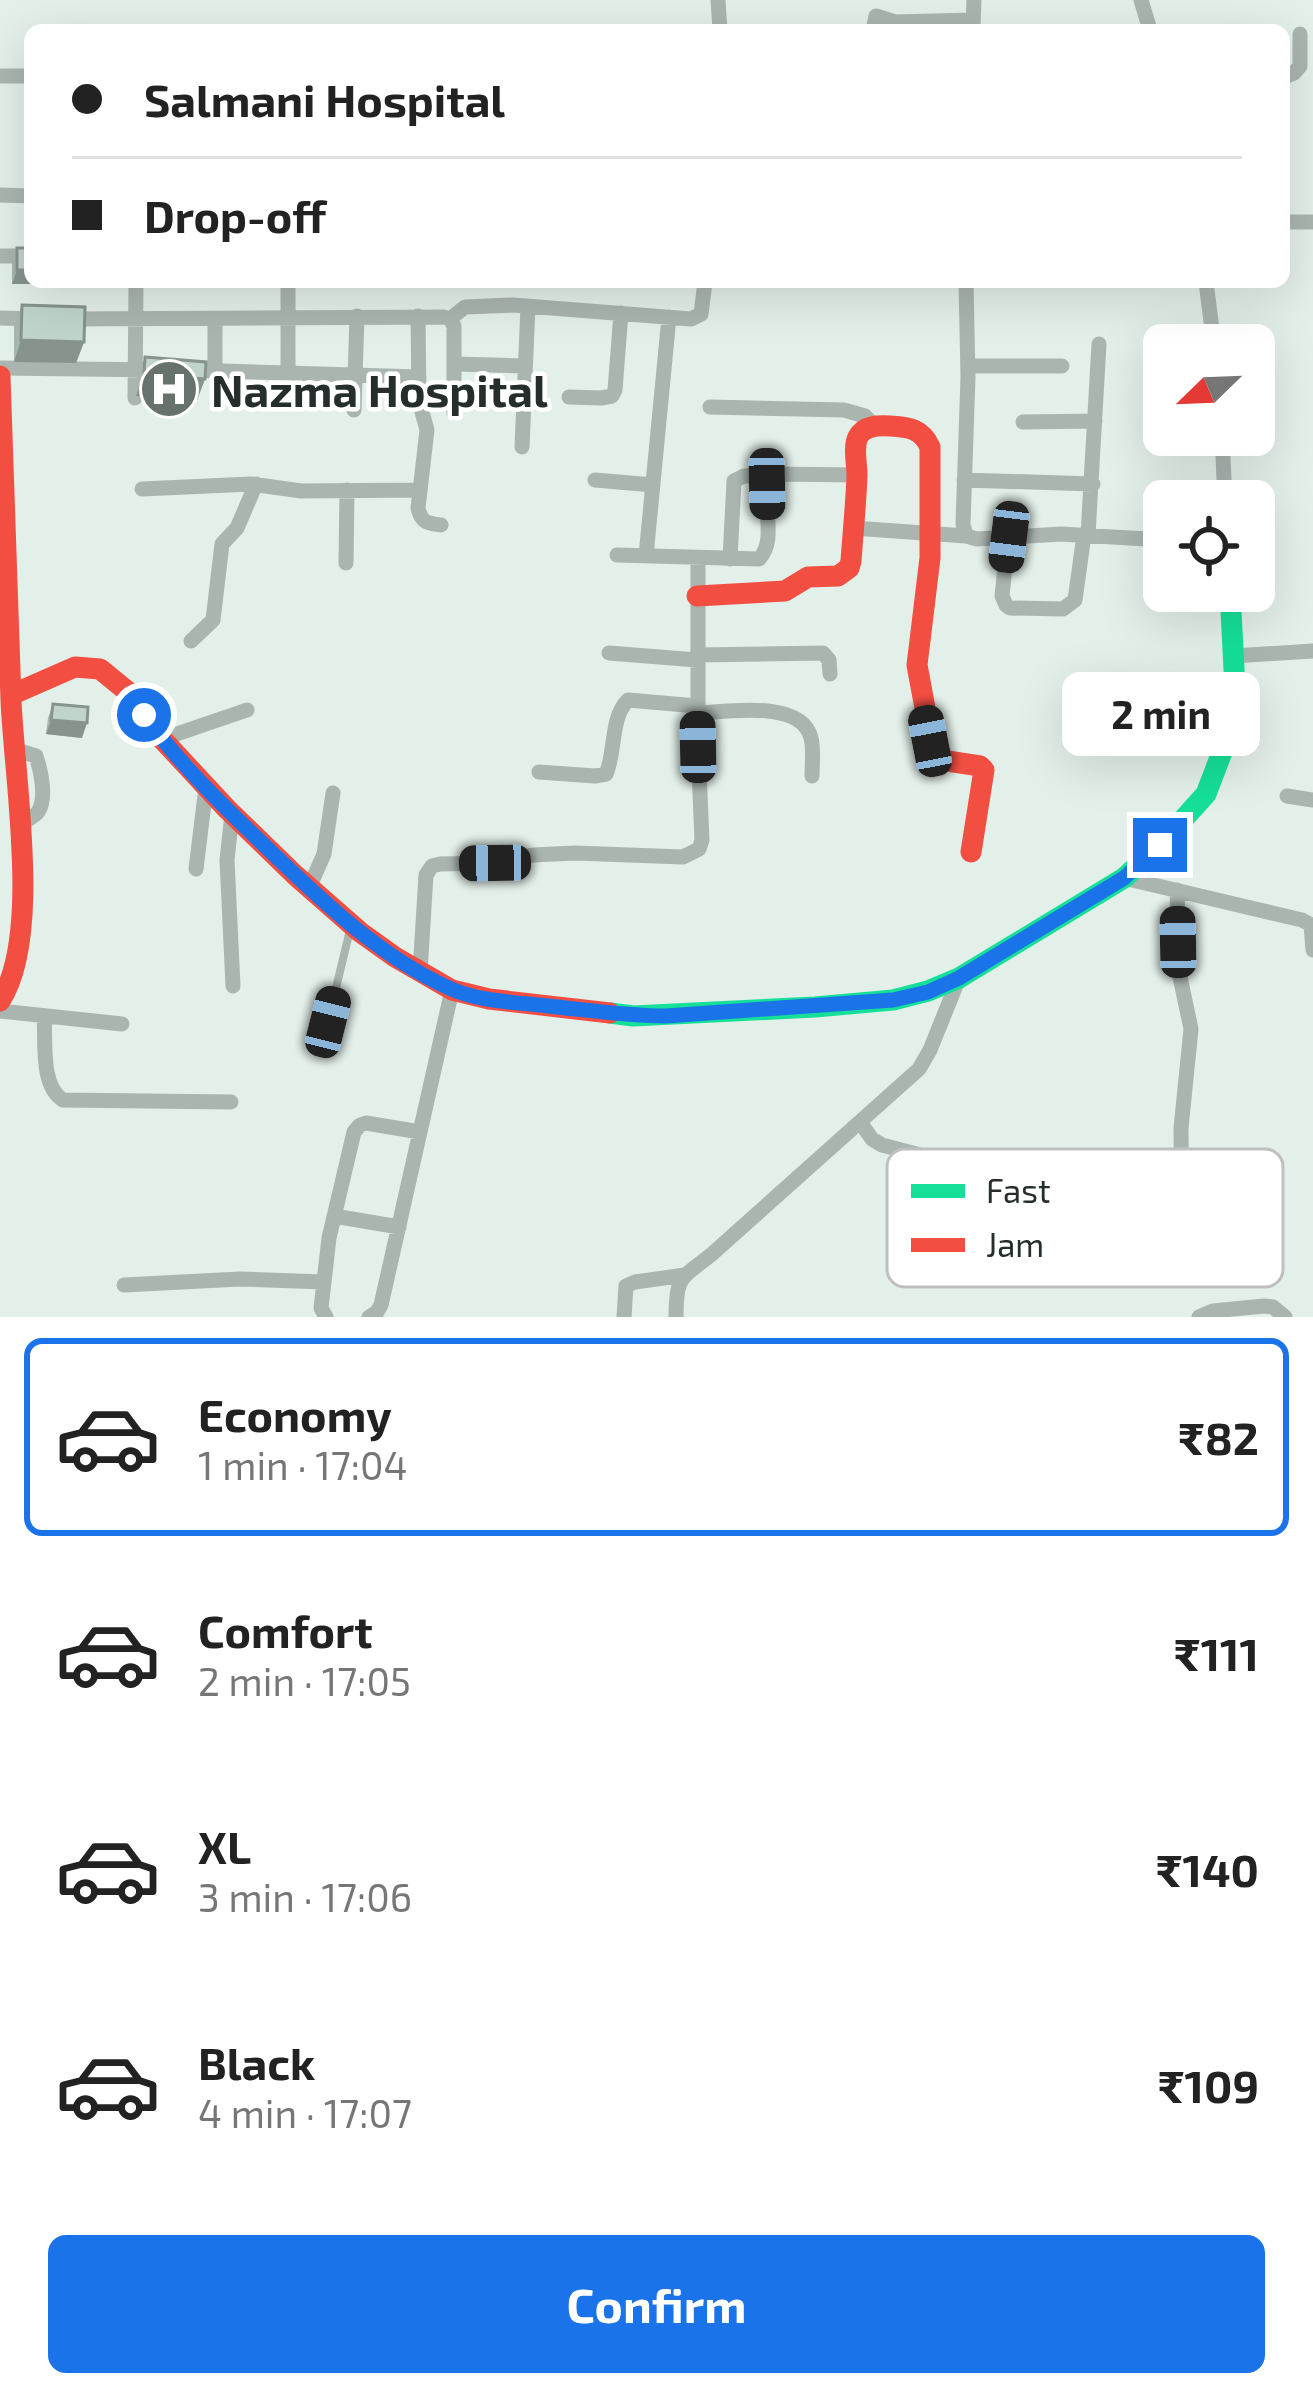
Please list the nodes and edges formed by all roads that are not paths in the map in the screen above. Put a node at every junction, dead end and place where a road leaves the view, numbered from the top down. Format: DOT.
graph roads {
  1 [pos="874,24"];
  2 [pos="947,24"];
  3 [pos="1300,34"];
  4 [pos="1290,75"];
  5 [pos="136,288"];
  6 [pos="288,288"];
  7 [pos="704,288"];
  8 [pos="967,288"];
  9 [pos="1207,288"];
  10 [pos="528,306"];
  11 [pos="621,313"];
  12 [pos="357,316"];
  13 [pos="418,316"];
  14 [pos="668,317"];
  15 [pos="0,318"];
  16 [pos="288,318"];
  17 [pos="215,319"];
  18 [pos="450,319"];
  19 [pos="136,320"];
  20 [pos="1211,324"];
  21 [pos="1100,344"];
  22 [pos="454,364"];
  23 [pos="1062,365"];
  24 [pos="524,366"];
  25 [pos="968,366"];
  26 [pos="136,369"];
  27 [pos="215,371"];
  28 [pos="0,372"];
  29 [pos="289,372"];
  30 [pos="355,374"];
  31 [pos="419,377"];
  32 [pos="568,397"];
  33 [pos="135,398"];
  34 [pos="710,407"];
  35 [pos="353,410"];
  36 [pos="454,413"];
  37 [pos="1095,421"];
  38 [pos="1023,422"];
  39 [pos="874,425"];
  40 [pos="521,448"];
  41 [pos="774,474"];
  42 [pos="857,475"];
  43 [pos="595,480"];
  44 [pos="964,480"];
  45 [pos="256,484"];
  46 [pos="1093,484"];
  47 [pos="653,485"];
  48 [pos="142,489"];
  49 [pos="347,490"];
  50 [pos="420,490"];
  51 [pos="442,525"];
  52 [pos="853,528"];
  53 [pos="931,535"];
  54 [pos="1086,535"];
  55 [pos="966,536"];
  56 [pos="1009,537"];
  57 [pos="1143,539"];
  58 [pos="617,555"];
  59 [pos="646,556"];
  60 [pos="698,558"];
  61 [pos="730,559"];
  62 [pos="346,563"];
  63 [pos="697,596"];
  64 [pos="1231,612"];
  65 [pos="4,629"];
  66 [pos="191,640"];
  67 [pos="1313,651"];
  68 [pos="609,653"];
  69 [pos="1234,656"];
  70 [pos="697,657"];
  71 [pos="830,674"];
  72 [pos="11,695"];
  73 [pos="697,709"];
  74 [pos="247,710"];
  75 [pos="162,739"];
  76 [pos="539,772"];
  77 [pos="812,776"];
  78 [pos="206,787"];
  79 [pos="333,793"];
  80 [pos="1288,796"];
  81 [pos="1313,800"];
  82 [pos="232,814"];
  83 [pos="13,838"];
  84 [pos="971,852"];
  85 [pos="196,869"];
  86 [pos="1124,878"];
  87 [pos="309,888"];
  88 [pos="1177,890"];
  89 [pos="352,924"];
  90 [pos="1312,925"];
  91 [pos="1313,950"];
  92 [pos="420,972"];
  93 [pos="959,978"];
  94 [pos="233,986"];
  95 [pos="452,990"];
  96 [pos="0,1001"];
  97 [pos="0,1011"];
  98 [pos="44,1016"];
  99 [pos="328,1022"];
  100 [pos="122,1024"];
  101 [pos="231,1102"];
  102 [pos="860,1122"];
  103 [pos="420,1132"];
  104 [pos="896,1149"];
  105 [pos="1180,1149"];
  106 [pos="334,1216"];
  107 [pos="399,1227"];
  108 [pos="685,1275"];
  109 [pos="324,1282"];
  110 [pos="124,1285"];
  111 [pos="326,1317"];
  112 [pos="369,1317"];
  113 [pos="623,1317"];
  114 [pos="676,1317"];
  115 [pos="1199,1317"];
  116 [pos="1285,1317"];
  1 -- 2 [label="street"];
  3 -- 4 [label="street"];
  5 -- 19 [label="street"];
  6 -- 16 [label="street"];
  7 -- 14 [label="street"];
  8 -- 25 [label="street"];
  9 -- 20 [label="street"];
  10 -- 11 [label="street"];
  10 -- 18 [label="street"];
  10 -- 24 [label="street"];
  11 -- 14 [label="street"];
  11 -- 32 [label="street"];
  12 -- 13 [label="street"];
  12 -- 16 [label="street"];
  12 -- 30 [label="street"];
  13 -- 18 [label="street"];
  13 -- 31 [label="street"];
  14 -- 47 [label="street"];
  15 -- 19 [label="street"];
  16 -- 17 [label="street"];
  16 -- 29 [label="street"];
  17 -- 19 [label="street"];
  17 -- 27 [label="street"];
  18 -- 22 [label="street"];
  19 -- 26 [label="street"];
  21 -- 37 [label="street"];
  22 -- 24 [label="street"];
  22 -- 36 [label="street"];
  23 -- 25 [label="street"];
  24 -- 40 [label="street"];
  25 -- 44 [label="street"];
  26 -- 27 [label="street"];
  26 -- 28 [label="street"];
  26 -- 33 [label="street"];
  27 -- 29 [label="street"];
  28 -- 65 [label="main road"];
  29 -- 30 [label="street"];
  30 -- 31 [label="street"];
  30 -- 35 [label="street"];
  31 -- 50 [label="street"];
  34 -- 39 [label="street"];
  37 -- 38 [label="street"];
  37 -- 46 [label="street"];
  39 -- 42 [label="main road"];
  39 -- 53 [label="main road"];
  41 -- 42 [label="street"];
  41 -- 61 [label="street"];
  41 -- 61 [label="street"];
  42 -- 52 [label="main road"];
  43 -- 47 [label="street"];
  44 -- 46 [label="street"];
  44 -- 55 [label="street"];
  45 -- 48 [label="street"];
  45 -- 49 [label="street"];
  45 -- 66 [label="street"];
  46 -- 54 [label="street"];
  47 -- 59 [label="street"];
  49 -- 50 [label="street"];
  49 -- 62 [label="street"];
  50 -- 51 [label="street"];
  52 -- 53 [label="street"];
  52 -- 63 [label="main road"];
  53 -- 55 [label="street"];
  53 -- 84 [label="main road"];
  54 -- 56 [label="street"];
  54 -- 56 [label="street"];
  54 -- 57 [label="street"];
  55 -- 56 [label="street"];
  58 -- 59 [label="street"];
  59 -- 60 [label="street"];
  60 -- 61 [label="street"];
  60 -- 63 [label="street"];
  63 -- 70 [label="street"];
  64 -- 69 [label="main road"];
  65 -- 72 [label="main road"];
  67 -- 69 [label="street"];
  68 -- 70 [label="street"];
  69 -- 86 [label="main road"];
  70 -- 71 [label="street"];
  70 -- 73 [label="street"];
  72 -- 75 [label="main road"];
  72 -- 83 [label="main road"];
  73 -- 76 [label="street"];
  73 -- 77 [label="street"];
  73 -- 92 [label="street"];
  74 -- 75 [label="street"];
  75 -- 78 [label="main road"];
  78 -- 82 [label="main road"];
  78 -- 85 [label="street"];
  79 -- 87 [label="street"];
  80 -- 81 [label="street"];
  82 -- 87 [label="main road"];
  82 -- 94 [label="street"];
  83 -- 96 [label="main road"];
  86 -- 88 [label="street"];
  86 -- 93 [label="main road"];
  87 -- 89 [label="main road"];
  88 -- 90 [label="street"];
  88 -- 105 [label="street"];
  89 -- 92 [label="main road"];
  89 -- 99 [label="lane"];
  90 -- 91 [label="street"];
  92 -- 95 [label="main road"];
  93 -- 95 [label="main road"];
  93 -- 102 [label="street"];
  95 -- 103 [label="street"];
  97 -- 98 [label="street"];
  98 -- 100 [label="street"];
  98 -- 101 [label="street"];
  102 -- 104 [label="street"];
  102 -- 108 [label="street"];
  103 -- 106 [label="street"];
  103 -- 107 [label="street"];
  106 -- 107 [label="street"];
  106 -- 109 [label="street"];
  107 -- 112 [label="street"];
  108 -- 113 [label="street"];
  108 -- 114 [label="street"];
  109 -- 110 [label="street"];
  109 -- 111 [label="street"];
  115 -- 116 [label="street"];
}
